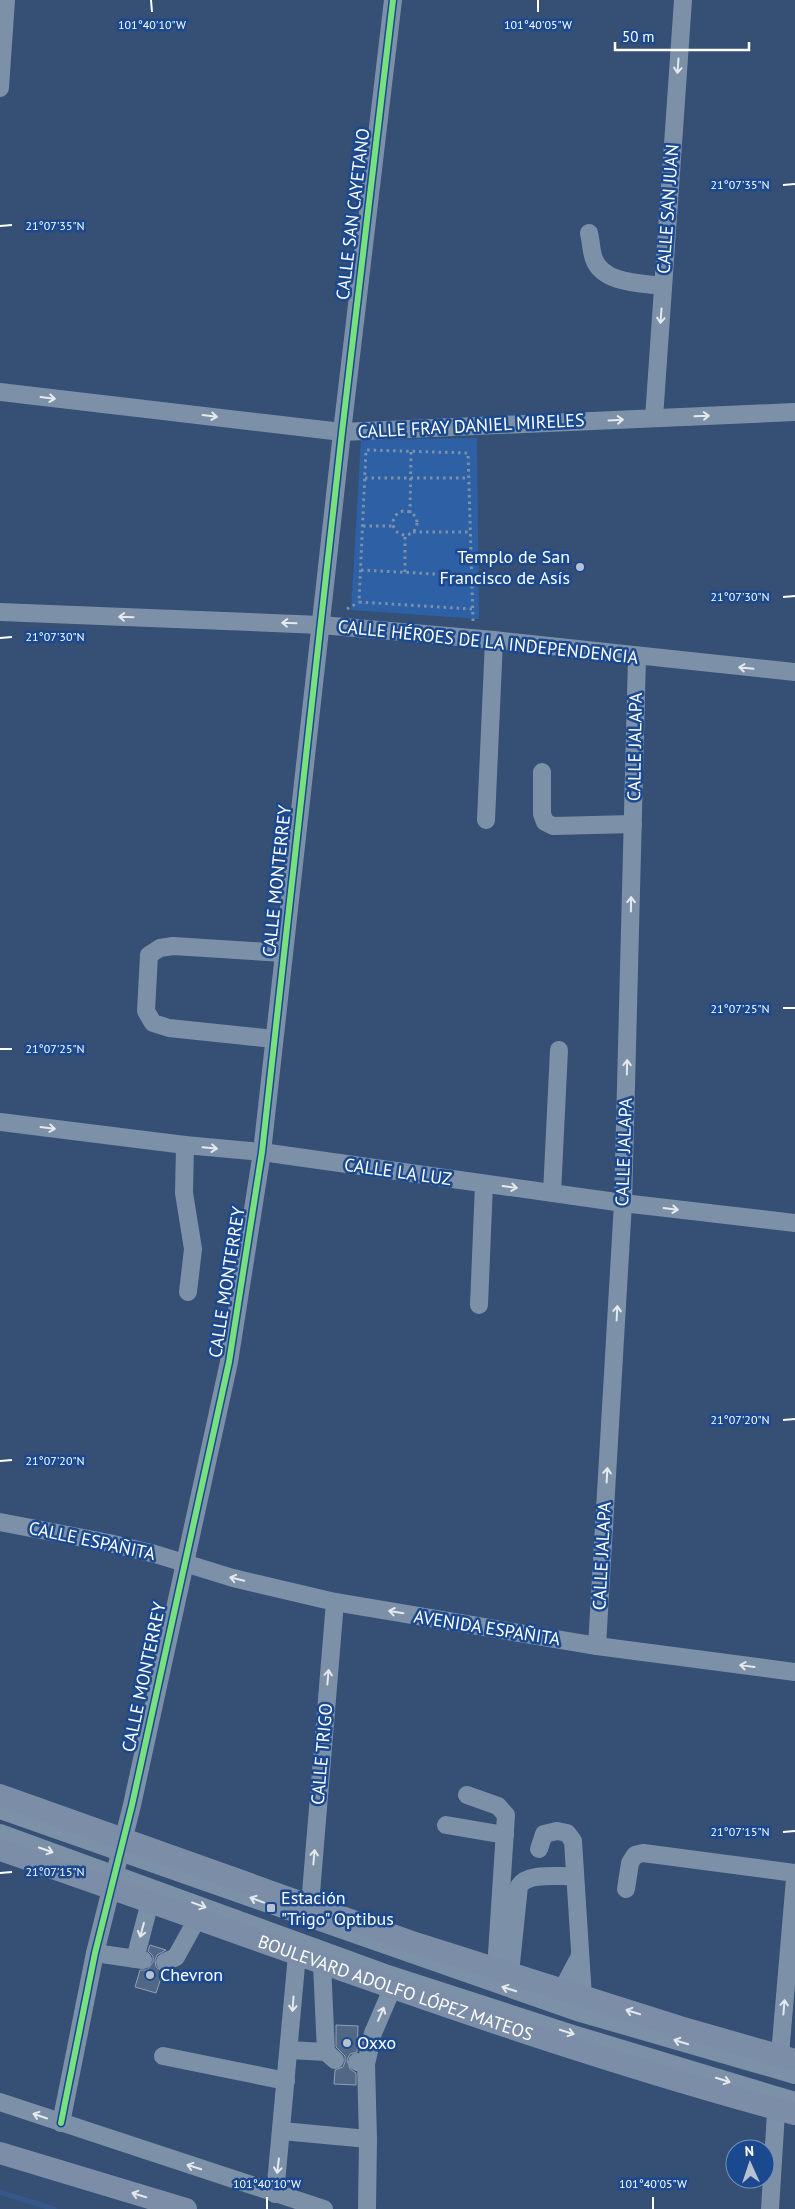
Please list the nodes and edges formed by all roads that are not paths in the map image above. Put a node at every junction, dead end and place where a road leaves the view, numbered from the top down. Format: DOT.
graph roads {
  1 [pos="6,0"];
  2 [pos="393,0"];
  3 [pos="682,0"];
  4 [pos="0,88"];
  5 [pos="589,232"];
  6 [pos="663,286"];
  7 [pos="0,392"];
  8 [pos="795,412"];
  9 [pos="654,418"];
  10 [pos="342,432"];
  11 [pos="0,612"];
  12 [pos="320,625"];
  13 [pos="494,640"];
  14 [pos="637,657"];
  15 [pos="795,672"];
  16 [pos="542,772"];
  17 [pos="486,820"];
  18 [pos="633,824"];
  19 [pos="284,953"];
  20 [pos="274,1039"];
  21 [pos="560,1050"];
  22 [pos="0,1122"];
  23 [pos="185,1145"];
  24 [pos="262,1152"];
  25 [pos="484,1184"];
  26 [pos="552,1193"];
  27 [pos="623,1203"];
  28 [pos="795,1223"];
  29 [pos="188,1292"];
  30 [pos="478,1305"];
  31 [pos="0,1522"];
  32 [pos="184,1562"];
  33 [pos="335,1602"];
  34 [pos="597,1646"];
  35 [pos="795,1672"];
  36 [pos="468,1794"];
  37 [pos="0,1796"];
  38 [pos="0,1810"];
  39 [pos="446,1825"];
  40 [pos="0,1833"];
  41 [pos="505,1835"];
  42 [pos="122,1844"];
  43 [pos="0,1850"];
  44 [pos="539,1850"];
  45 [pos="795,1873"];
  46 [pos="574,1876"];
  47 [pos="795,1879"];
  48 [pos="112,1880"];
  49 [pos="626,1889"];
  50 [pos="150,1902"];
  51 [pos="310,1905"];
  52 [pos="197,1919"];
  53 [pos="95,1953"];
  54 [pos="297,1955"];
  55 [pos="580,1956"];
  56 [pos="165,1962"];
  57 [pos="322,1964"];
  58 [pos="503,1971"];
  59 [pos="392,1989"];
  60 [pos="562,1990"];
  61 [pos="584,1996"];
  62 [pos="289,2050"];
  63 [pos="163,2056"];
  64 [pos="787,2065"];
  65 [pos="286,2082"];
  66 [pos="0,2102"];
  67 [pos="786,2105"];
  68 [pos="61,2123"];
  69 [pos="282,2131"];
  70 [pos="368,2138"];
  71 [pos="0,2153"];
  72 [pos="274,2194"];
  73 [pos="186,2209"];
  74 [pos="324,2209"];
  75 [pos="367,2209"];
  76 [pos="770,2209"];
  1 -- 4 [label="street"];
  2 -- 10 [label="street, CALLE SAN CAYETANO"];
  3 -- 6 [label="street, CALLE SAN JUAN, one-way"];
  5 -- 6 [label="street"];
  6 -- 9 [label="street, CALLE SAN JUAN, one-way"];
  7 -- 10 [label="street, CALLE FRAY DANIEL MIRELES, one-way"];
  9 -- 8 [label="street, CALLE FRAY DANIEL MIRELES, one-way"];
  10 -- 9 [label="street, CALLE FRAY DANIEL MIRELES, one-way"];
  10 -- 12 [label="street, CALLE MONTERREY"];
  12 -- 11 [label="street, CALLE HÉROES DE LA INDEPENDENCIA, one-way"];
  12 -- 13 [label="street, CALLE HÉROES DE LA INDEPENDENCIA"];
  12 -- 19 [label="street, CALLE MONTERREY"];
  13 -- 14 [label="street, CALLE HÉROES DE LA INDEPENDENCIA"];
  13 -- 17 [label="street"];
  15 -- 14 [label="street, CALLE HÉROES DE LA INDEPENDENCIA, one-way"];
  14 -- 18 [label="street, CALLE JALAPA"];
  16 -- 18 [label="street"];
  27 -- 18 [label="street, CALLE JALAPA, one-way"];
  19 -- 20 [label="street, CALLE MONTERREY"];
  19 -- 20 [label="street"];
  20 -- 24 [label="street, CALLE MONTERREY"];
  21 -- 26 [label="street"];
  22 -- 23 [label="street, CALLE LA LUZ, one-way"];
  23 -- 24 [label="street, CALLE LA LUZ, one-way"];
  23 -- 29 [label="street"];
  24 -- 25 [label="street, CALLE LA LUZ"];
  24 -- 32 [label="street, CALLE MONTERREY"];
  25 -- 26 [label="street, CALLE LA LUZ, one-way"];
  25 -- 30 [label="street"];
  26 -- 27 [label="street, CALLE LA LUZ"];
  27 -- 28 [label="street, CALLE LA LUZ, one-way"];
  34 -- 27 [label="street, CALLE JALAPA, one-way"];
  31 -- 32 [label="street, CALLE ESPAÑITA"];
  33 -- 32 [label="street, AVENIDA ESPAÑITA, one-way"];
  32 -- 42 [label="street, CALLE MONTERREY"];
  34 -- 33 [label="street, AVENIDA ESPAÑITA, one-way"];
  51 -- 33 [label="street, CALLE TRIGO, one-way"];
  35 -- 34 [label="street, AVENIDA ESPAÑITA, one-way"];
  36 -- 41 [label="street"];
  37 -- 42 [label="main road"];
  38 -- 42 [label="street"];
  39 -- 41 [label="street"];
  40 -- 48 [label="street, one-way"];
  41 -- 58 [label="street"];
  42 -- 48 [label="street, CALLE MONTERREY"];
  42 -- 51 [label="main road"];
  64 -- 42 [label="street, one-way"];
  43 -- 48 [label="main road, BOULEVARD ADOLFO LÓPEZ MATEOS"];
  44 -- 46 [label="street"];
  45 -- 49 [label="street"];
  46 -- 55 [label="street"];
  46 -- 58 [label="street"];
  64 -- 47 [label="street, one-way"];
  48 -- 50 [label="main road, BOULEVARD ADOLFO LÓPEZ MATEOS"];
  48 -- 53 [label="street, CALLE MONTERREY"];
  48 -- 67 [label="street, one-way"];
  50 -- 52 [label="main road, BOULEVARD ADOLFO LÓPEZ MATEOS"];
  50 -- 53 [label="street, one-way"];
  51 -- 58 [label="main road"];
  52 -- 54 [label="main road, BOULEVARD ADOLFO LÓPEZ MATEOS"];
  52 -- 56 [label="street"];
  53 -- 68 [label="street, CALLE MONTERREY"];
  54 -- 57 [label="main road, BOULEVARD ADOLFO LÓPEZ MATEOS"];
  54 -- 62 [label="street, one-way"];
  55 -- 60 [label="street"];
  55 -- 61 [label="street"];
  57 -- 59 [label="main road, BOULEVARD ADOLFO LÓPEZ MATEOS"];
  57 -- 62 [label="street"];
  58 -- 60 [label="main road"];
  59 -- 67 [label="main road, BOULEVARD ADOLFO LÓPEZ MATEOS"];
  70 -- 59 [label="street, one-way"];
  60 -- 61 [label="main road"];
  64 -- 61 [label="main road, one-way"];
  62 -- 65 [label="street"];
  63 -- 65 [label="street"];
  64 -- 67 [label="street"];
  65 -- 69 [label="street"];
  68 -- 66 [label="street, one-way"];
  67 -- 76 [label="street"];
  72 -- 68 [label="street, one-way"];
  69 -- 70 [label="street"];
  69 -- 72 [label="street, one-way"];
  70 -- 75 [label="street"];
  73 -- 71 [label="main road, one-way"];
  72 -- 74 [label="street"];
}
